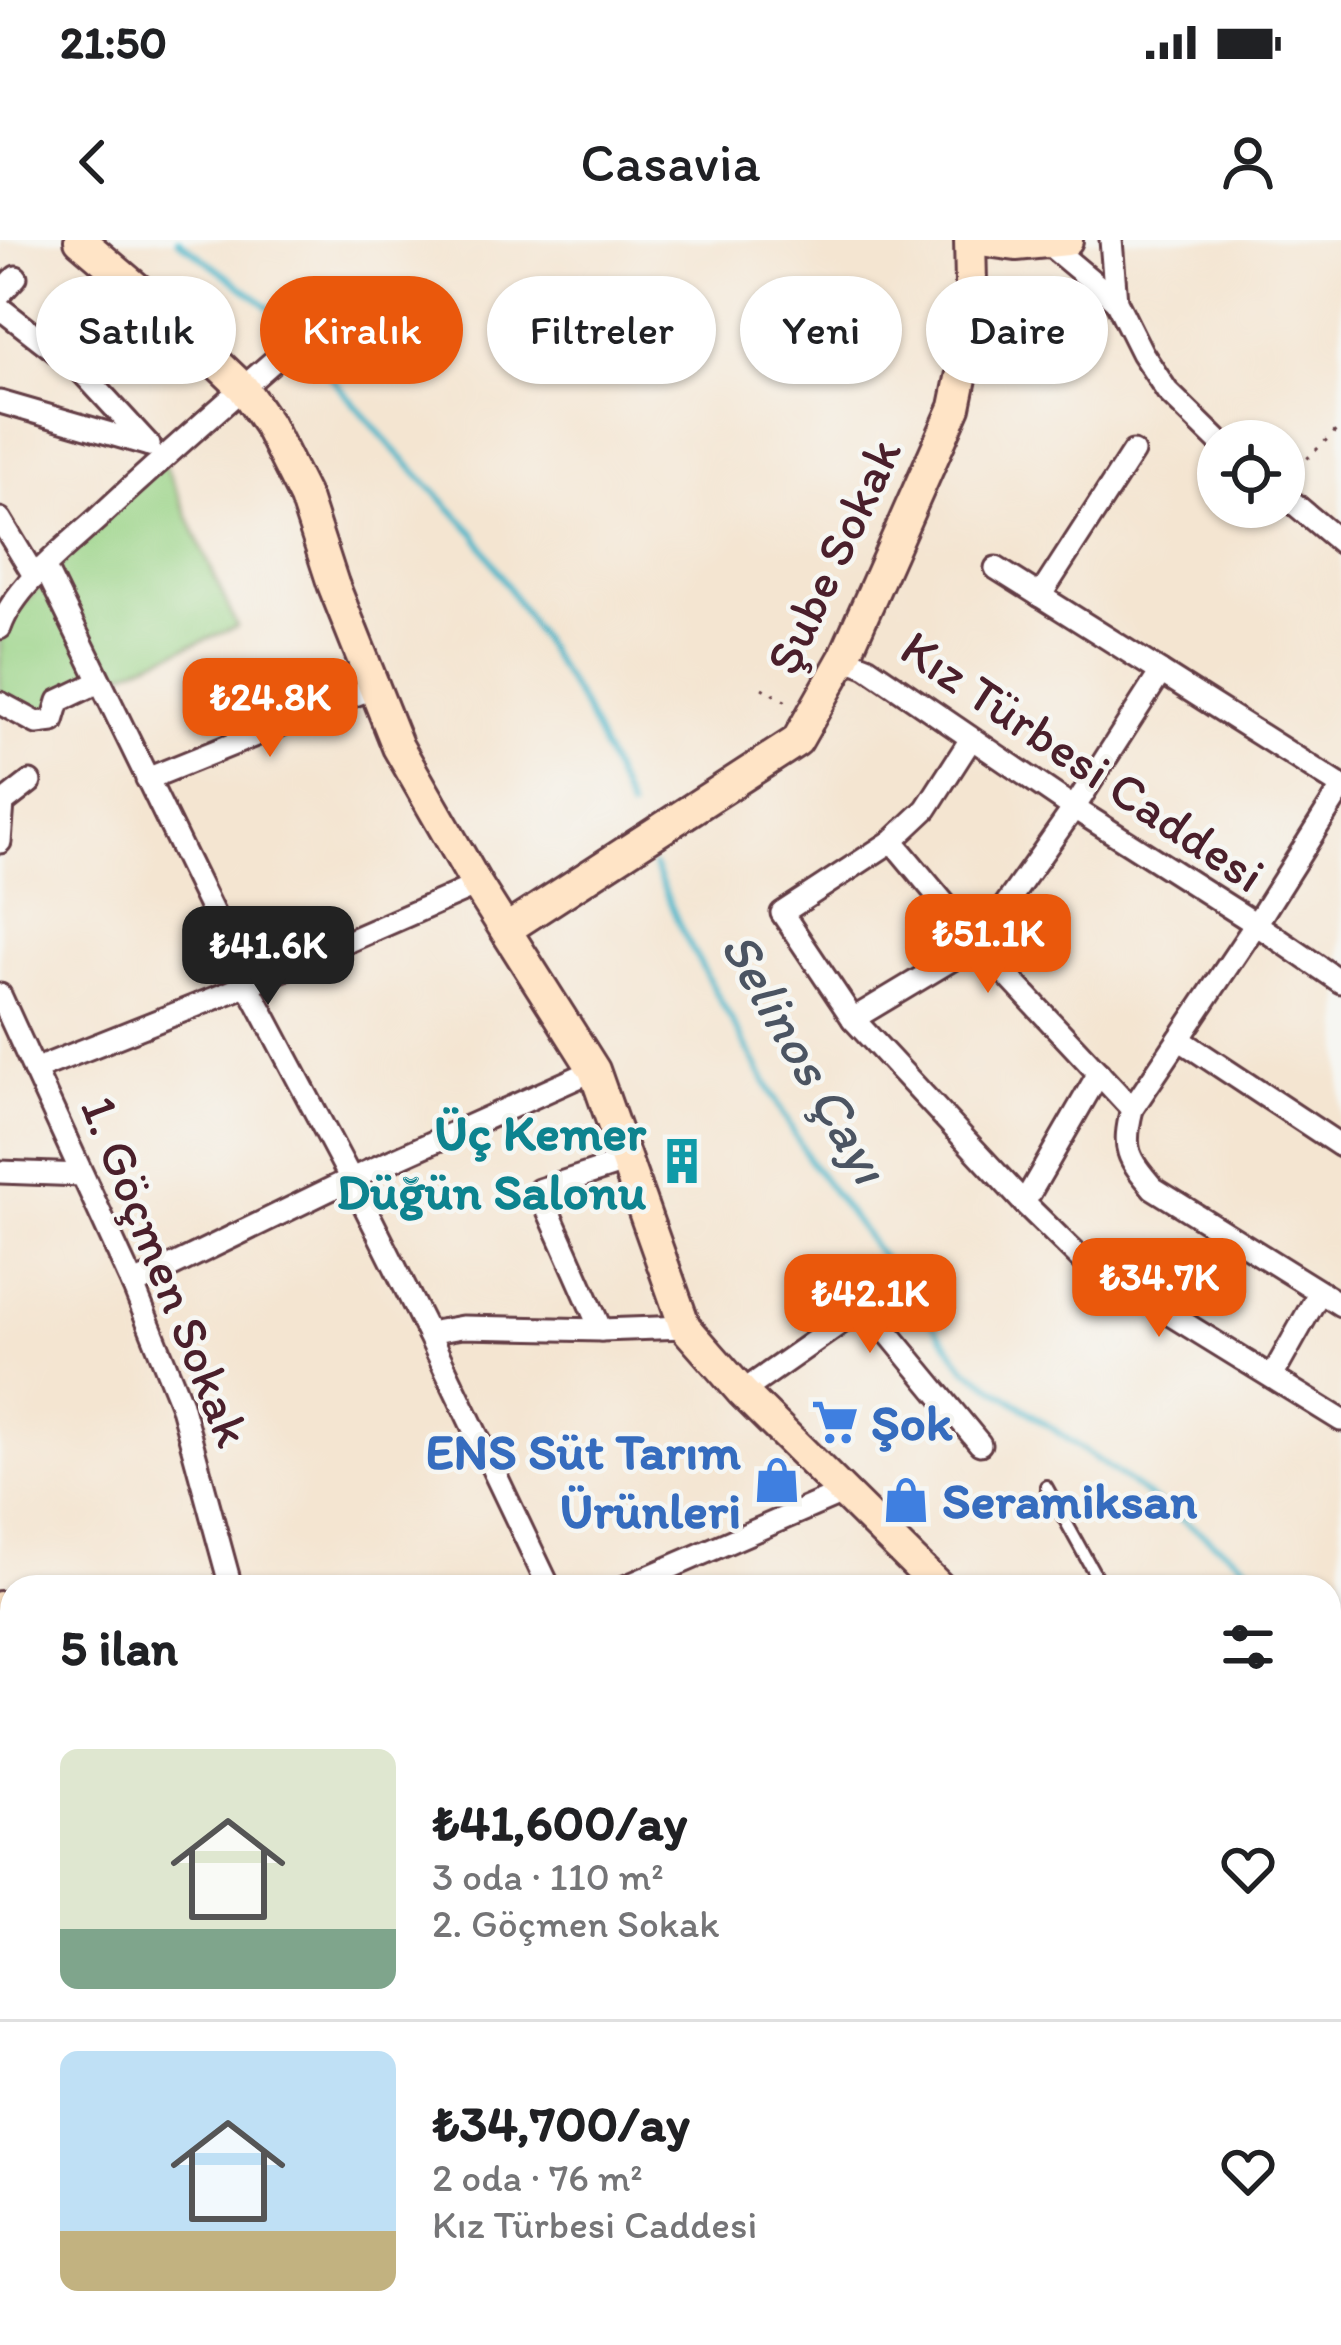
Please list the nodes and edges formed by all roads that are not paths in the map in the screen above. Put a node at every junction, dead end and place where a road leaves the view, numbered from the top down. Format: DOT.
graph roads {
  1 [pos="80,240"];
  2 [pos="970,240"];
  3 [pos="980,240"];
  4 [pos="1111,240"];
  5 [pos="1058,242"];
  6 [pos="1116,301"];
  7 [pos="5,322"];
  8 [pos="260,373"];
  9 [pos="251,381"];
  10 [pos="0,402"];
  11 [pos="1197,420"];
  12 [pos="156,452"];
  13 [pos="1132,452"];
  14 [pos="1305,513"];
  15 [pos="0,519"];
  16 [pos="1341,543"];
  17 [pos="996,568"];
  18 [pos="40,572"];
  19 [pos="1040,596"];
  20 [pos="0,628"];
  21 [pos="844,658"];
  22 [pos="1161,672"];
  23 [pos="99,682"];
  24 [pos="373,688"];
  25 [pos="0,703"];
  26 [pos="971,739"];
  27 [pos="147,779"];
  28 [pos="30,782"];
  29 [pos="1341,788"];
  30 [pos="1074,808"];
  31 [pos="892,841"];
  32 [pos="0,842"];
  33 [pos="477,885"];
  34 [pos="1256,924"];
  35 [pos="507,929"];
  36 [pos="978,944"];
  37 [pos="1341,982"];
  38 [pos="248,985"];
  39 [pos="0,995"];
  40 [pos="853,1019"];
  41 [pos="1178,1040"];
  42 [pos="34,1070"];
  43 [pos="594,1070"];
  44 [pos="1099,1073"];
  45 [pos="1132,1109"];
  46 [pos="1341,1146"];
  47 [pos="627,1161"];
  48 [pos="0,1172"];
  49 [pos="82,1175"];
  50 [pos="351,1179"];
  51 [pos="1024,1203"];
  52 [pos="134,1285"];
  53 [pos="1319,1293"];
  54 [pos="1341,1305"];
  55 [pos="686,1327"];
  56 [pos="601,1330"];
  57 [pos="428,1333"];
  58 [pos="1273,1376"];
  59 [pos="742,1392"];
  60 [pos="1341,1420"];
  61 [pos="980,1444"];
  62 [pos="1046,1486"];
  63 [pos="842,1493"];
  64 [pos="228,1575"];
  65 [pos="543,1575"];
  66 [pos="653,1575"];
  67 [pos="927,1575"];
  68 [pos="1095,1575"];
  1 -- 9 [label="main road"];
  2 -- 21 [label="main road, Şube Sokak"];
  3 -- 5 [label="main road"];
  4 -- 6 [label="street"];
  5 -- 6 [label="street"];
  6 -- 11 [label="street"];
  7 -- 12 [label="street"];
  8 -- 9 [label="street"];
  9 -- 12 [label="street"];
  9 -- 24 [label="main road"];
  10 -- 12 [label="street"];
  12 -- 18 [label="street"];
  13 -- 19 [label="street"];
  14 -- 16 [label="street"];
  15 -- 18 [label="street"];
  17 -- 19 [label="street"];
  18 -- 20 [label="street"];
  18 -- 23 [label="street"];
  19 -- 22 [label="street"];
  21 -- 26 [label="street, Kız Türbesi Caddesi"];
  21 -- 35 [label="main road, Şube Sokak"];
  22 -- 29 [label="street"];
  22 -- 30 [label="street"];
  23 -- 25 [label="street"];
  23 -- 27 [label="street"];
  24 -- 27 [label="street"];
  24 -- 33 [label="main road"];
  26 -- 30 [label="street, Kız Türbesi Caddesi"];
  26 -- 31 [label="street"];
  27 -- 38 [label="street"];
  28 -- 32 [label="street"];
  29 -- 34 [label="street"];
  30 -- 34 [label="street, Kız Türbesi Caddesi"];
  30 -- 36 [label="street"];
  31 -- 36 [label="street"];
  31 -- 40 [label="street"];
  33 -- 35 [label="main road"];
  33 -- 38 [label="street"];
  34 -- 37 [label="street"];
  34 -- 41 [label="street, Kız Türbesi Caddesi"];
  35 -- 43 [label="main road"];
  36 -- 40 [label="street"];
  36 -- 44 [label="street"];
  38 -- 42 [label="street"];
  38 -- 50 [label="street"];
  39 -- 42 [label="street, 1. Göçmen Sokak"];
  40 -- 51 [label="street"];
  41 -- 45 [label="street, Kız Türbesi Caddesi"];
  41 -- 46 [label="street"];
  42 -- 49 [label="street, 1. Göçmen Sokak"];
  43 -- 47 [label="main road"];
  43 -- 50 [label="street"];
  44 -- 45 [label="street"];
  44 -- 51 [label="street"];
  45 -- 53 [label="street"];
  47 -- 55 [label="main road"];
  47 -- 56 [label="street"];
  48 -- 49 [label="street"];
  49 -- 52 [label="street, 1. Göçmen Sokak"];
  50 -- 52 [label="street"];
  50 -- 57 [label="street"];
  51 -- 58 [label="street"];
  52 -- 64 [label="street, 1. Göçmen Sokak"];
  53 -- 54 [label="street"];
  53 -- 58 [label="street"];
  55 -- 56 [label="street"];
  55 -- 59 [label="main road"];
  56 -- 57 [label="street"];
  57 -- 65 [label="street"];
  58 -- 60 [label="street"];
  59 -- 61 [label="street"];
  59 -- 63 [label="main road"];
  62 -- 68 [label="lane"];
  63 -- 66 [label="street"];
  63 -- 67 [label="main road"];
}
